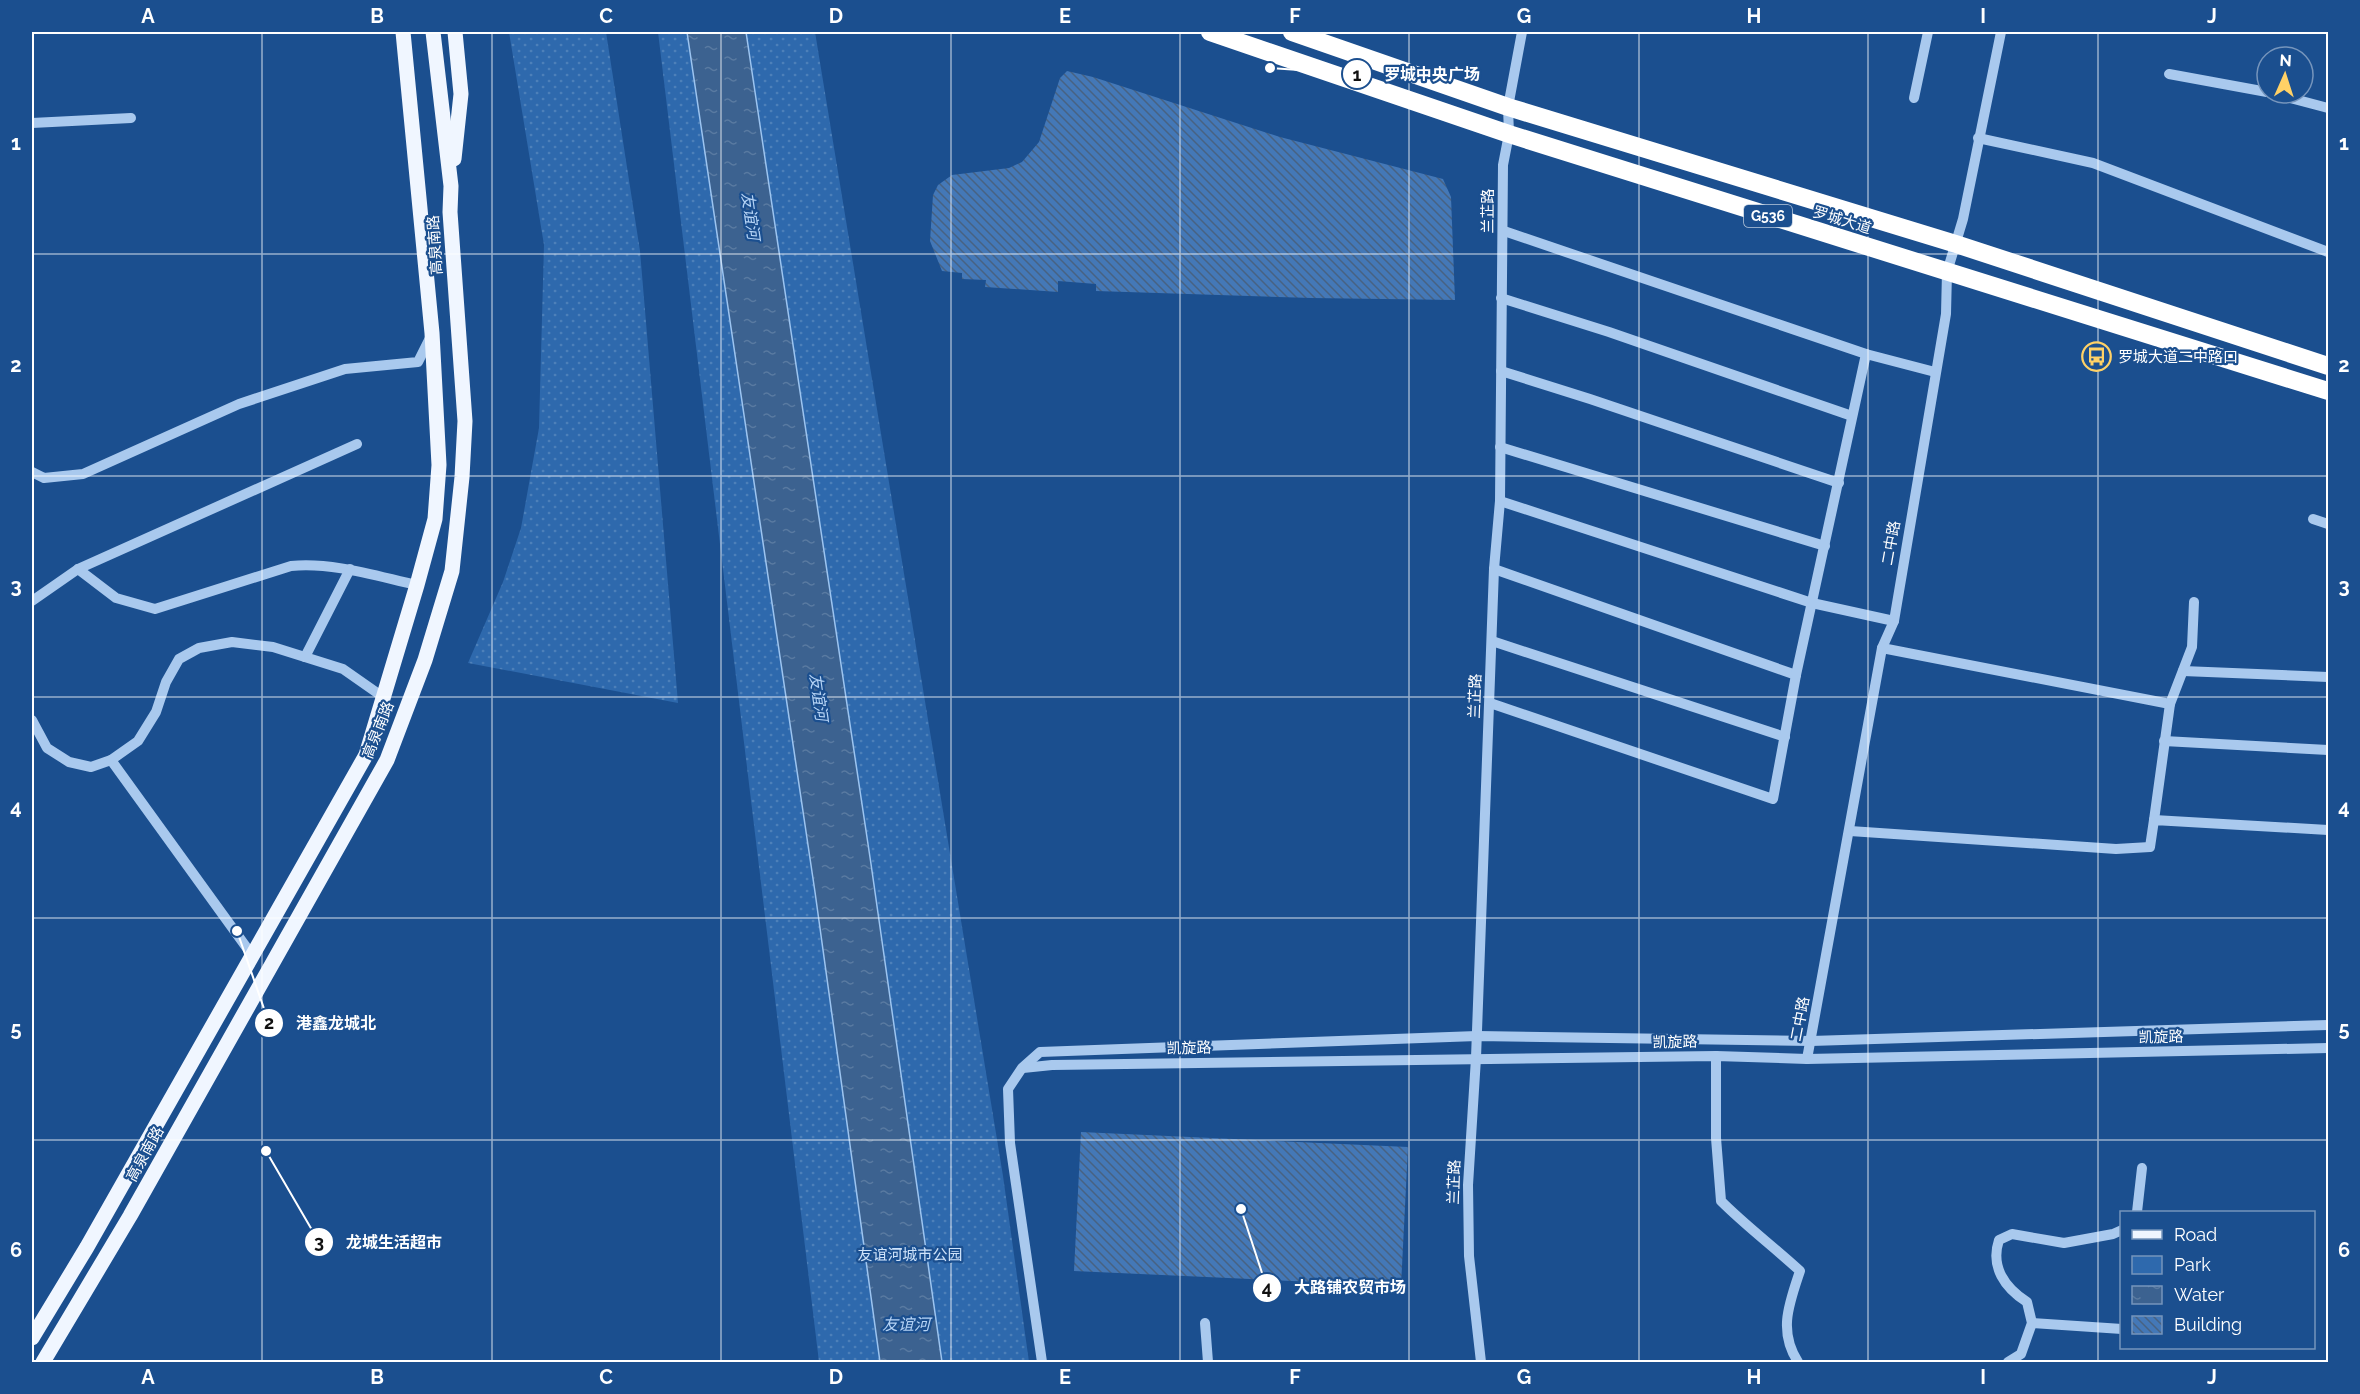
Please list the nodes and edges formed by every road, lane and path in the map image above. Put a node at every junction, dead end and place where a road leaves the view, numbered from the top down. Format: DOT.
graph roads {
  1 [pos="403,32"];
  2 [pos="433,32"];
  3 [pos="455,32"];
  4 [pos="1210,32"];
  5 [pos="1292,32"];
  6 [pos="1522,32"];
  7 [pos="1928,32"];
  8 [pos="2001,32"];
  9 [pos="2169,74"];
  10 [pos="2255,89"];
  11 [pos="1914,98"];
  12 [pos="1508,108"];
  13 [pos="131,118"];
  14 [pos="32,123"];
  15 [pos="1509,134"];
  16 [pos="1978,138"];
  17 [pos="451,186"];
  18 [pos="1504,231"];
  19 [pos="1956,244"];
  20 [pos="2328,252"];
  21 [pos="1947,272"];
  22 [pos="1501,298"];
  23 [pos="432,333"];
  24 [pos="1866,354"];
  25 [pos="2328,366"];
  26 [pos="1501,371"];
  27 [pos="1935,372"];
  28 [pos="2328,391"];
  29 [pos="1852,416"];
  30 [pos="357,444"];
  31 [pos="1500,447"];
  32 [pos="32,472"];
  33 [pos="1839,483"];
  34 [pos="1500,501"];
  35 [pos="2313,519"];
  36 [pos="2328,524"];
  37 [pos="1825,546"];
  38 [pos="78,569"];
  39 [pos="350,569"];
  40 [pos="1494,569"];
  41 [pos="417,585"];
  42 [pos="32,601"];
  43 [pos="2194,602"];
  44 [pos="1812,603"];
  45 [pos="1894,621"];
  46 [pos="1492,641"];
  47 [pos="1882,648"];
  48 [pos="305,657"];
  49 [pos="2183,671"];
  50 [pos="1796,675"];
  51 [pos="2328,677"];
  52 [pos="382,697"];
  53 [pos="1490,702"];
  54 [pos="2170,704"];
  55 [pos="32,720"];
  56 [pos="1785,737"];
  57 [pos="2164,741"];
  58 [pos="2328,750"];
  59 [pos="111,760"];
  60 [pos="2154,820"];
  61 [pos="2328,830"];
  62 [pos="1850,831"];
  63 [pos="252,955"];
  64 [pos="2328,1025"];
  65 [pos="1477,1036"];
  66 [pos="1811,1041"];
  67 [pos="2328,1048"];
  68 [pos="1716,1056"];
  69 [pos="1476,1058"];
  70 [pos="1807,1059"];
  71 [pos="1022,1068"];
  72 [pos="2142,1168"];
  73 [pos="2138,1211"];
  74 [pos="2120,1231"];
  75 [pos="1205,1323"];
  76 [pos="2032,1323"];
  77 [pos="2120,1329"];
  78 [pos="32,1338"];
  79 [pos="43,1362"];
  80 [pos="1042,1362"];
  81 [pos="1208,1362"];
  82 [pos="1481,1362"];
  83 [pos="1798,1362"];
  84 [pos="2008,1362"];
  1 -- 23 [label="main road, 高泉南路"];
  2 -- 17 [label="main road, 高泉南路"];
  3 -- 17 [label="main road"];
  4 -- 15 [label="highway, 罗城大道 / G536"];
  5 -- 12 [label="highway, 罗城大道 / G536"];
  6 -- 12 [label="street, 兰芷路"];
  7 -- 11 [label="street"];
  8 -- 16 [label="street, 二中路"];
  9 -- 10 [label="street"];
  12 -- 15 [label="street, 兰芷路"];
  12 -- 19 [label="highway, 罗城大道 / G536"];
  13 -- 14 [label="street"];
  15 -- 18 [label="street, 兰芷路"];
  15 -- 21 [label="highway, 罗城大道 / G536"];
  16 -- 19 [label="street, 二中路"];
  16 -- 20 [label="street"];
  17 -- 79 [label="main road, 高泉南路"];
  18 -- 22 [label="street, 兰芷路"];
  18 -- 24 [label="street"];
  19 -- 21 [label="street, 二中路"];
  19 -- 25 [label="highway, 罗城大道 / G536"];
  21 -- 27 [label="street, 二中路"];
  21 -- 28 [label="highway, 罗城大道 / G536"];
  22 -- 26 [label="street, 兰芷路"];
  22 -- 29 [label="street"];
  23 -- 32 [label="street"];
  23 -- 41 [label="main road, 高泉南路"];
  24 -- 27 [label="street"];
  24 -- 29 [label="street"];
  26 -- 31 [label="street, 兰芷路"];
  26 -- 33 [label="street"];
  27 -- 45 [label="street, 二中路"];
  29 -- 33 [label="street"];
  30 -- 38 [label="street"];
  31 -- 34 [label="street, 兰芷路"];
  31 -- 37 [label="street"];
  33 -- 37 [label="street"];
  34 -- 40 [label="street, 兰芷路"];
  34 -- 44 [label="street"];
  35 -- 36 [label="street"];
  37 -- 44 [label="street"];
  38 -- 39 [label="street"];
  38 -- 42 [label="street"];
  39 -- 41 [label="street"];
  39 -- 48 [label="street"];
  40 -- 46 [label="street, 兰芷路"];
  40 -- 50 [label="street"];
  41 -- 52 [label="main road, 高泉南路"];
  43 -- 49 [label="street"];
  44 -- 45 [label="street"];
  44 -- 50 [label="street"];
  45 -- 47 [label="street, 二中路"];
  46 -- 53 [label="street, 兰芷路"];
  46 -- 56 [label="street"];
  47 -- 54 [label="street"];
  47 -- 62 [label="street, 二中路"];
  48 -- 52 [label="street"];
  48 -- 59 [label="street"];
  49 -- 51 [label="street"];
  49 -- 54 [label="street"];
  50 -- 56 [label="street"];
  52 -- 63 [label="main road, 高泉南路"];
  53 -- 56 [label="street"];
  53 -- 65 [label="street, 兰芷路"];
  54 -- 57 [label="street"];
  55 -- 59 [label="street"];
  57 -- 58 [label="street"];
  57 -- 60 [label="street"];
  59 -- 63 [label="street"];
  60 -- 61 [label="street"];
  60 -- 62 [label="street"];
  62 -- 66 [label="street, 二中路"];
  63 -- 78 [label="main road, 高泉南路"];
  64 -- 66 [label="street"];
  65 -- 66 [label="street"];
  65 -- 69 [label="street, 兰芷路"];
  65 -- 71 [label="street"];
  66 -- 70 [label="street, 二中路"];
  67 -- 70 [label="street, 凯旋路"];
  68 -- 69 [label="street, 凯旋路"];
  68 -- 70 [label="street, 凯旋路"];
  68 -- 83 [label="street"];
  69 -- 71 [label="street, 凯旋路"];
  69 -- 82 [label="street, 兰芷路"];
  71 -- 80 [label="street"];
  72 -- 73 [label="street"];
  74 -- 76 [label="street"];
  75 -- 81 [label="street"];
  76 -- 77 [label="street"];
  76 -- 84 [label="street"];
}
